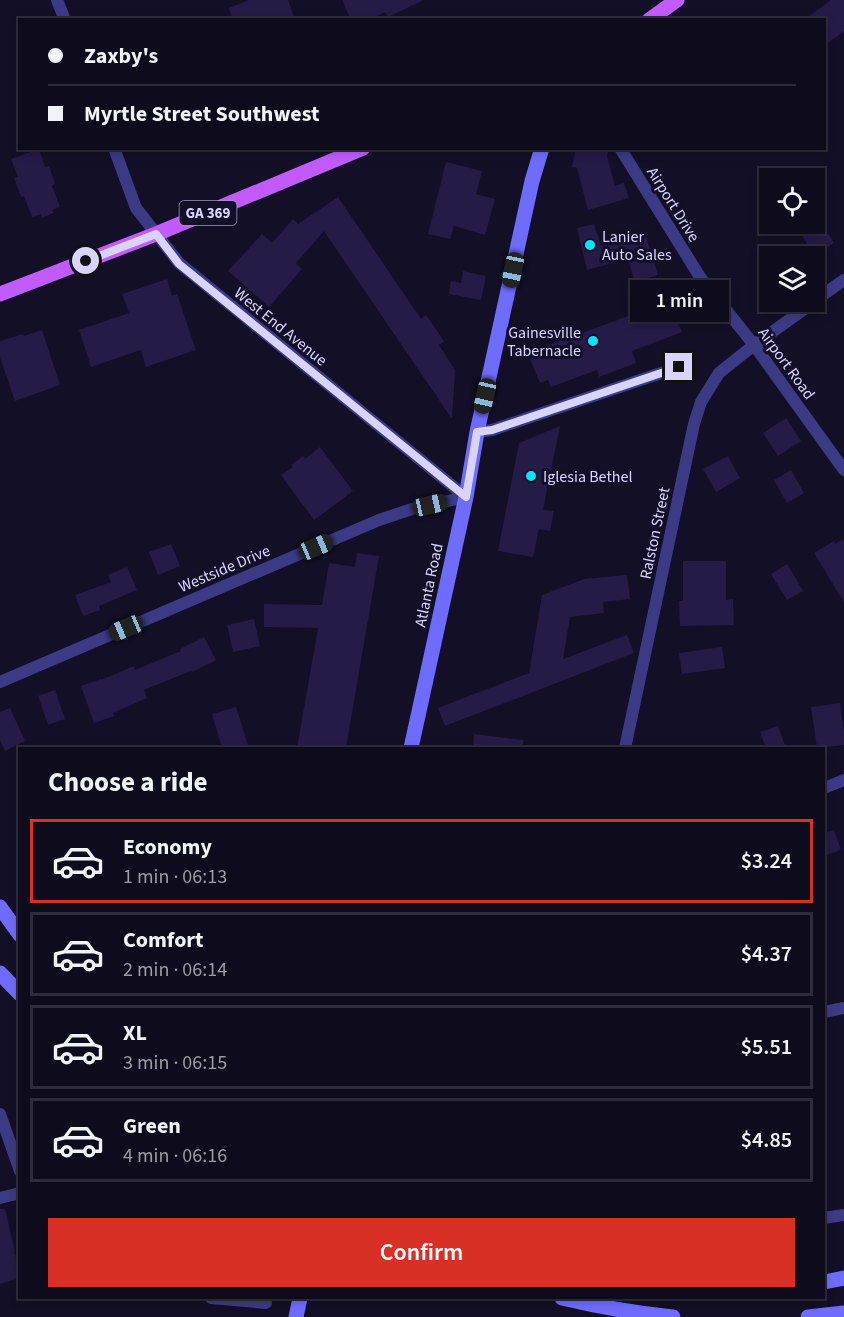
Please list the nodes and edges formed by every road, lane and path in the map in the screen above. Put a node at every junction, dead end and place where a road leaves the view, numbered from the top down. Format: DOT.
graph roads {
  1 [pos="57,0"];
  2 [pos="677,0"];
  3 [pos="64,18"];
  4 [pos="653,18"];
  5 [pos="115,150"];
  6 [pos="358,150"];
  7 [pos="541,150"];
  8 [pos="621,150"];
  9 [pos="156,234"];
  10 [pos="700,277"];
  11 [pos="844,280"];
  12 [pos="825,293"];
  13 [pos="0,294"];
  14 [pos="799,312"];
  15 [pos="754,345"];
  16 [pos="679,367"];
  17 [pos="484,431"];
  18 [pos="844,470"];
  19 [pos="466,497"];
  20 [pos="0,682"];
  21 [pos="411,747"];
  22 [pos="625,747"];
  23 [pos="844,780"];
  24 [pos="825,788"];
  25 [pos="0,907"];
  26 [pos="18,932"];
  27 [pos="0,974"];
  28 [pos="18,992"];
  29 [pos="844,1008"];
  30 [pos="825,1012"];
  31 [pos="0,1114"];
  32 [pos="18,1165"];
  33 [pos="18,1194"];
  34 [pos="0,1198"];
  35 [pos="844,1215"];
  36 [pos="825,1218"];
  37 [pos="844,1278"];
  38 [pos="825,1282"];
  39 [pos="220,1299"];
  40 [pos="300,1299"];
  41 [pos="565,1299"];
  42 [pos="266,1304"];
  43 [pos="844,1312"];
  44 [pos="296,1317"];
  45 [pos="673,1317"];
  46 [pos="808,1317"];
  1 -- 3 [label="street"];
  2 -- 4 [label="main road"];
  5 -- 9 [label="street, West End Avenue"];
  6 -- 9 [label="main road, GA 369"];
  7 -- 17 [label="main road, Atlanta Road"];
  8 -- 10 [label="street, Airport Drive"];
  9 -- 13 [label="main road, GA 369"];
  9 -- 19 [label="street, West End Avenue"];
  10 -- 15 [label="street, Airport Road"];
  11 -- 12 [label="street, Ralston Street"];
  14 -- 15 [label="street, Ralston Street"];
  15 -- 18 [label="street, Airport Road"];
  15 -- 22 [label="street, Ralston Street"];
  16 -- 17 [label="street"];
  17 -- 19 [label="main road, Atlanta Road"];
  19 -- 20 [label="street, Westside Drive"];
  19 -- 21 [label="main road, Atlanta Road"];
  23 -- 24 [label="street"];
  25 -- 26 [label="main road"];
  27 -- 28 [label="main road"];
  29 -- 30 [label="street"];
  31 -- 32 [label="street"];
  33 -- 34 [label="street"];
  35 -- 36 [label="street"];
  37 -- 38 [label="main road"];
  39 -- 42 [label="street"];
  40 -- 44 [label="main road"];
  41 -- 45 [label="main road"];
  43 -- 46 [label="main road"];
}
